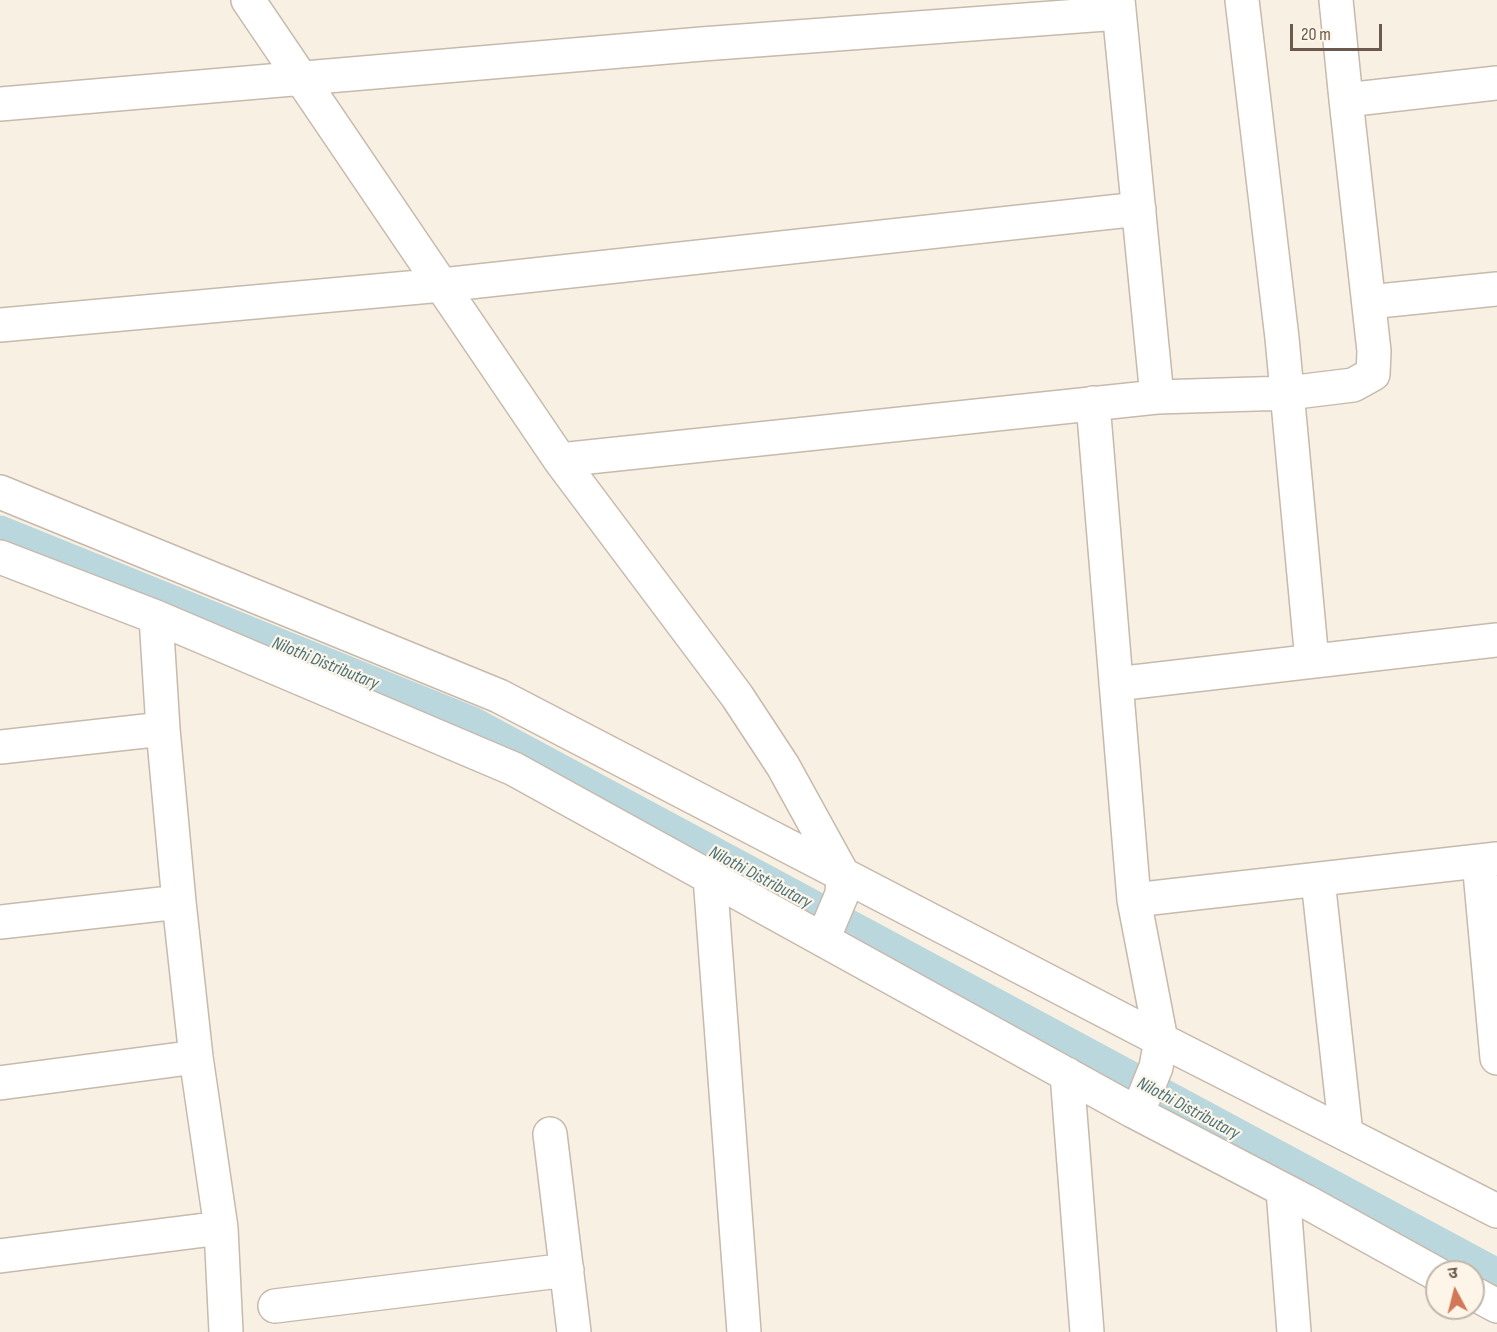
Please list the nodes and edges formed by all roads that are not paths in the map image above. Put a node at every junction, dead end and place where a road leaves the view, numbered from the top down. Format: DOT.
graph roads {
  1 [pos="248,0"];
  2 [pos="1242,0"];
  3 [pos="1336,0"];
  4 [pos="1119,6"];
  5 [pos="301,77"];
  6 [pos="1497,83"];
  7 [pos="1346,100"];
  8 [pos="0,104"];
  9 [pos="1138,209"];
  10 [pos="442,285"];
  11 [pos="1497,289"];
  12 [pos="1369,302"];
  13 [pos="0,325"];
  14 [pos="1288,393"];
  15 [pos="1156,397"];
  16 [pos="1093,404"];
  17 [pos="560,460"];
  18 [pos="0,492"];
  19 [pos="0,557"];
  20 [pos="156,617"];
  21 [pos="1497,640"];
  22 [pos="1312,661"];
  23 [pos="1116,684"];
  24 [pos="163,729"];
  25 [pos="0,747"];
  26 [pos="1488,860"];
  27 [pos="710,877"];
  28 [pos="1318,879"];
  29 [pos="843,884"];
  30 [pos="1134,900"];
  31 [pos="178,902"];
  32 [pos="0,922"];
  33 [pos="826,933"];
  34 [pos="1159,1053"];
  35 [pos="196,1058"];
  36 [pos="1497,1058"];
  37 [pos="1067,1074"];
  38 [pos="0,1083"];
  39 [pos="1138,1104"];
  40 [pos="550,1134"];
  41 [pos="1346,1134"];
  42 [pos="1283,1190"];
  43 [pos="1497,1211"];
  44 [pos="221,1228"];
  45 [pos="0,1256"];
  46 [pos="1425,1267"];
  47 [pos="567,1270"];
  48 [pos="275,1306"];
  49 [pos="226,1332"];
  50 [pos="574,1332"];
  51 [pos="744,1332"];
  52 [pos="1087,1332"];
  53 [pos="1294,1332"];
  1 -- 5 [label="street"];
  2 -- 14 [label="street"];
  3 -- 7 [label="street"];
  4 -- 5 [label="street"];
  4 -- 9 [label="street"];
  5 -- 8 [label="street"];
  5 -- 10 [label="street"];
  6 -- 7 [label="street"];
  7 -- 12 [label="street"];
  9 -- 10 [label="street"];
  9 -- 15 [label="street"];
  10 -- 13 [label="street"];
  10 -- 17 [label="street"];
  11 -- 12 [label="street"];
  12 -- 14 [label="street"];
  14 -- 15 [label="street"];
  14 -- 22 [label="street"];
  15 -- 16 [label="street"];
  16 -- 17 [label="street"];
  16 -- 23 [label="street"];
  17 -- 29 [label="street"];
  18 -- 29 [label="street"];
  19 -- 20 [label="street"];
  20 -- 24 [label="street"];
  20 -- 27 [label="street"];
  21 -- 22 [label="street"];
  22 -- 23 [label="street"];
  23 -- 30 [label="street"];
  24 -- 25 [label="street"];
  24 -- 31 [label="street"];
  26 -- 28 [label="street"];
  26 -- 36 [label="street"];
  27 -- 33 [label="street"];
  27 -- 51 [label="street"];
  28 -- 30 [label="street"];
  28 -- 41 [label="street"];
  29 -- 33 [label="street"];
  29 -- 34 [label="street"];
  30 -- 34 [label="street"];
  31 -- 32 [label="street"];
  31 -- 35 [label="street"];
  33 -- 37 [label="street"];
  34 -- 39 [label="street"];
  34 -- 41 [label="street"];
  35 -- 38 [label="street"];
  35 -- 44 [label="street"];
  37 -- 39 [label="street"];
  37 -- 52 [label="street"];
  39 -- 42 [label="street"];
  40 -- 47 [label="street"];
  41 -- 43 [label="street"];
  42 -- 46 [label="street"];
  42 -- 53 [label="street"];
  44 -- 45 [label="street"];
  44 -- 49 [label="street"];
  47 -- 48 [label="street"];
  47 -- 50 [label="street"];
}
